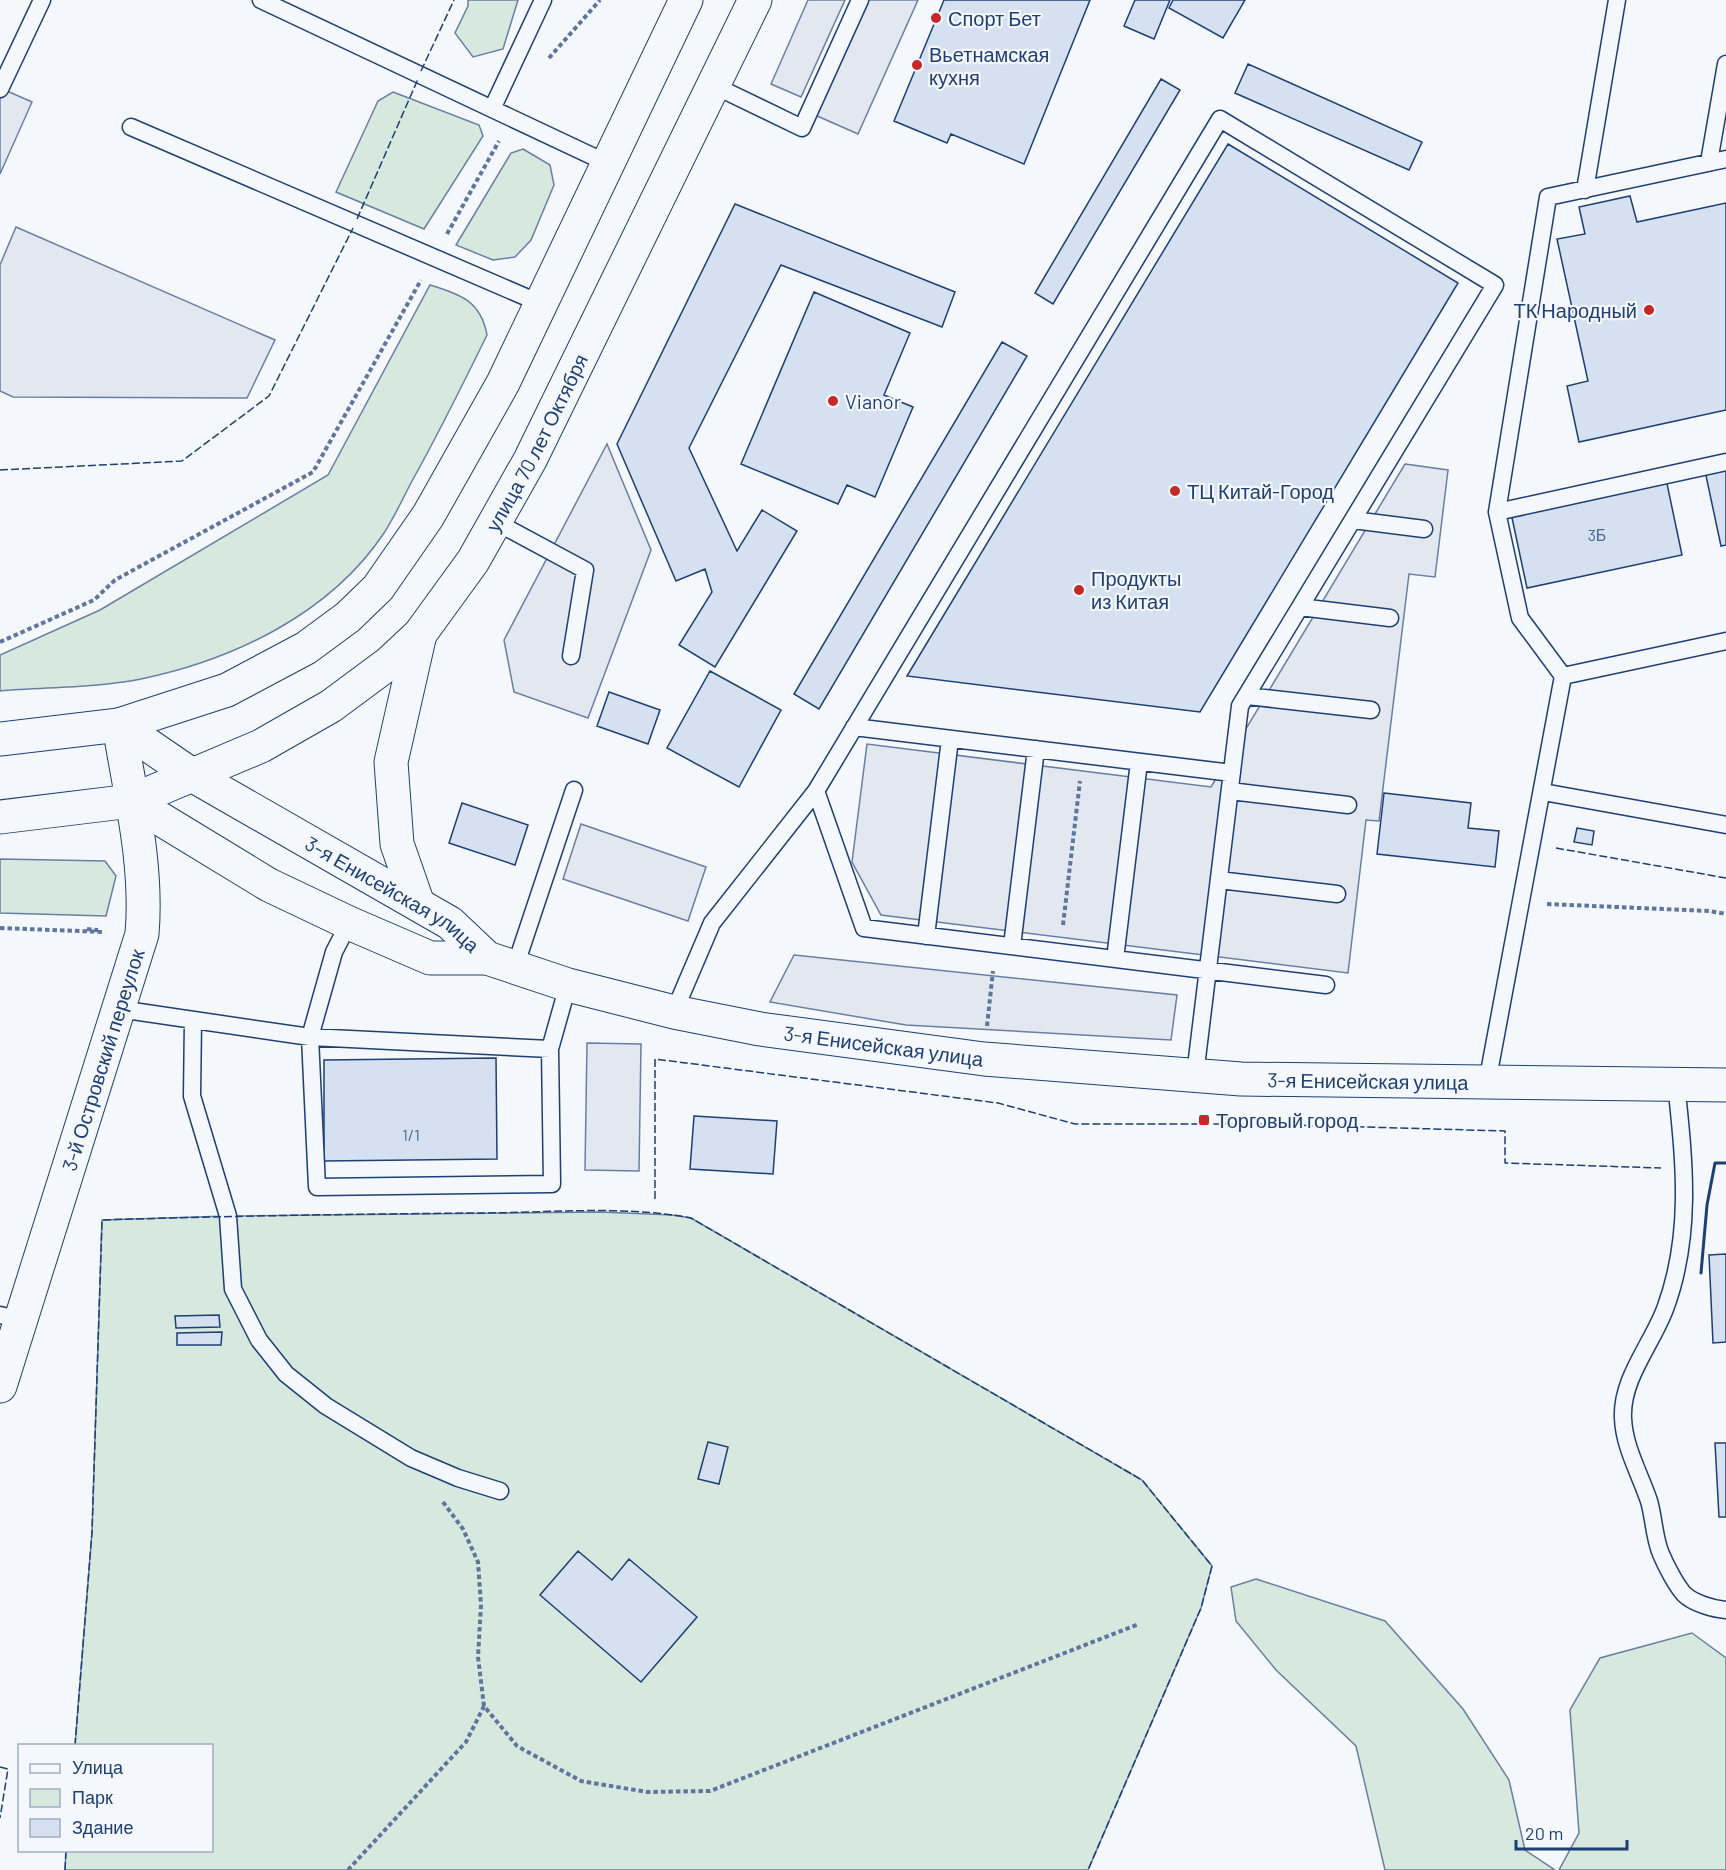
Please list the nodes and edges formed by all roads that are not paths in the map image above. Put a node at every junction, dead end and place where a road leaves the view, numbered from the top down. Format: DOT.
graph roads {
  1 [pos="42,0"];
  2 [pos="261,0"];
  3 [pos="543,0"];
  4 [pos="686,0"];
  5 [pos="755,0"];
  6 [pos="860,0"];
  7 [pos="1617,0"];
  8 [pos="1726,64"];
  9 [pos="713,85"];
  10 [pos="0,89"];
  11 [pos="492,109"];
  12 [pos="131,127"];
  13 [pos="1726,159"];
  14 [pos="1709,162"];
  15 [pos="609,164"];
  16 [pos="1585,190"];
  17 [pos="542,304"];
  18 [pos="1726,462"];
  19 [pos="1497,512"];
  20 [pos="1353,520"];
  21 [pos="496,522"];
  22 [pos="1424,529"];
  23 [pos="1300,607"];
  24 [pos="1390,618"];
  25 [pos="420,634"];
  26 [pos="1726,641"];
  27 [pos="571,656"];
  28 [pos="1563,676"];
  29 [pos="1247,696"];
  30 [pos="1371,711"];
  31 [pos="119,725"];
  32 [pos="854,727"];
  33 [pos="0,739"];
  34 [pos="950,739"];
  35 [pos="1036,749"];
  36 [pos="1139,762"];
  37 [pos="1232,773"];
  38 [pos="192,775"];
  39 [pos="574,790"];
  40 [pos="816,791"];
  41 [pos="1230,791"];
  42 [pos="1543,792"];
  43 [pos="131,801"];
  44 [pos="1348,805"];
  45 [pos="0,817"];
  46 [pos="1726,825"];
  47 [pos="1219,880"];
  48 [pos="1337,894"];
  49 [pos="418,904"];
  50 [pos="349,923"];
  51 [pos="926,936"];
  52 [pos="1012,946"];
  53 [pos="1115,959"];
  54 [pos="501,962"];
  55 [pos="1208,970"];
  56 [pos="568,985"];
  57 [pos="1326,985"];
  58 [pos="119,1009"];
  59 [pos="674,1012"];
  60 [pos="193,1020"];
  61 [pos="310,1037"];
  62 [pos="550,1048"];
  63 [pos="1195,1076"];
  64 [pos="1487,1083"];
  65 [pos="1676,1083"];
  66 [pos="1726,1085"];
  67 [pos="10,1317"];
  68 [pos="0,1386"];
  69 [pos="500,1491"];
  70 [pos="1722,1612"];
  1 -- 10 [label="lane"];
  2 -- 11 [label="lane"];
  3 -- 11 [label="lane"];
  4 -- 15 [label="street"];
  5 -- 9 [label="street, улица 70 лет Октября"];
  6 -- 9 [label="lane"];
  7 -- 16 [label="lane"];
  8 -- 14 [label="lane"];
  9 -- 21 [label="street, улица 70 лет Октября"];
  11 -- 15 [label="lane"];
  12 -- 17 [label="lane"];
  13 -- 14 [label="lane"];
  14 -- 16 [label="lane"];
  15 -- 17 [label="street"];
  16 -- 19 [label="lane"];
  17 -- 31 [label="street"];
  18 -- 19 [label="lane"];
  19 -- 28 [label="lane"];
  20 -- 22 [label="lane"];
  20 -- 23 [label="lane"];
  20 -- 32 [label="lane"];
  21 -- 25 [label="street, улица 70 лет Октября"];
  21 -- 27 [label="lane"];
  23 -- 24 [label="lane"];
  23 -- 29 [label="lane"];
  25 -- 38 [label="street, улица 70 лет Октября"];
  25 -- 49 [label="street"];
  26 -- 28 [label="lane"];
  28 -- 42 [label="lane"];
  29 -- 30 [label="lane"];
  29 -- 37 [label="lane"];
  31 -- 33 [label="street"];
  31 -- 38 [label="street, 3-я Енисейская улица"];
  31 -- 43 [label="street, 3-й Островский переулок"];
  32 -- 34 [label="lane"];
  32 -- 40 [label="lane"];
  34 -- 35 [label="lane"];
  34 -- 51 [label="lane"];
  35 -- 36 [label="lane"];
  35 -- 52 [label="lane"];
  36 -- 37 [label="lane"];
  36 -- 53 [label="lane"];
  37 -- 41 [label="lane"];
  38 -- 43 [label="street, улица 70 лет Октября"];
  38 -- 49 [label="street, 3-я Енисейская улица"];
  39 -- 54 [label="lane"];
  40 -- 51 [label="lane"];
  40 -- 59 [label="lane"];
  41 -- 44 [label="lane"];
  41 -- 47 [label="lane"];
  42 -- 46 [label="lane"];
  42 -- 64 [label="lane"];
  43 -- 45 [label="street, улица 70 лет Октября"];
  43 -- 50 [label="street"];
  43 -- 58 [label="street, 3-й Островский переулок"];
  47 -- 48 [label="lane"];
  47 -- 55 [label="lane"];
  49 -- 54 [label="street, 3-я Енисейская улица"];
  50 -- 54 [label="street"];
  50 -- 61 [label="lane"];
  51 -- 52 [label="lane"];
  52 -- 53 [label="lane"];
  53 -- 55 [label="lane"];
  54 -- 56 [label="street, 3-я Енисейская улица"];
  55 -- 57 [label="lane"];
  55 -- 63 [label="lane"];
  56 -- 59 [label="street, 3-я Енисейская улица"];
  56 -- 62 [label="lane"];
  58 -- 60 [label="lane"];
  58 -- 67 [label="street, 3-й Островский переулок"];
  59 -- 63 [label="street, 3-я Енисейская улица"];
  60 -- 61 [label="lane"];
  60 -- 69 [label="lane"];
  61 -- 62 [label="lane"];
  61 -- 62 [label="lane"];
  63 -- 64 [label="street, 3-я Енисейская улица"];
  64 -- 65 [label="street, 3-я Енисейская улица"];
  65 -- 66 [label="street, 3-я Енисейская улица"];
  65 -- 70 [label="lane"];
  67 -- 68 [label="street, 3-й Островский переулок"];
}
